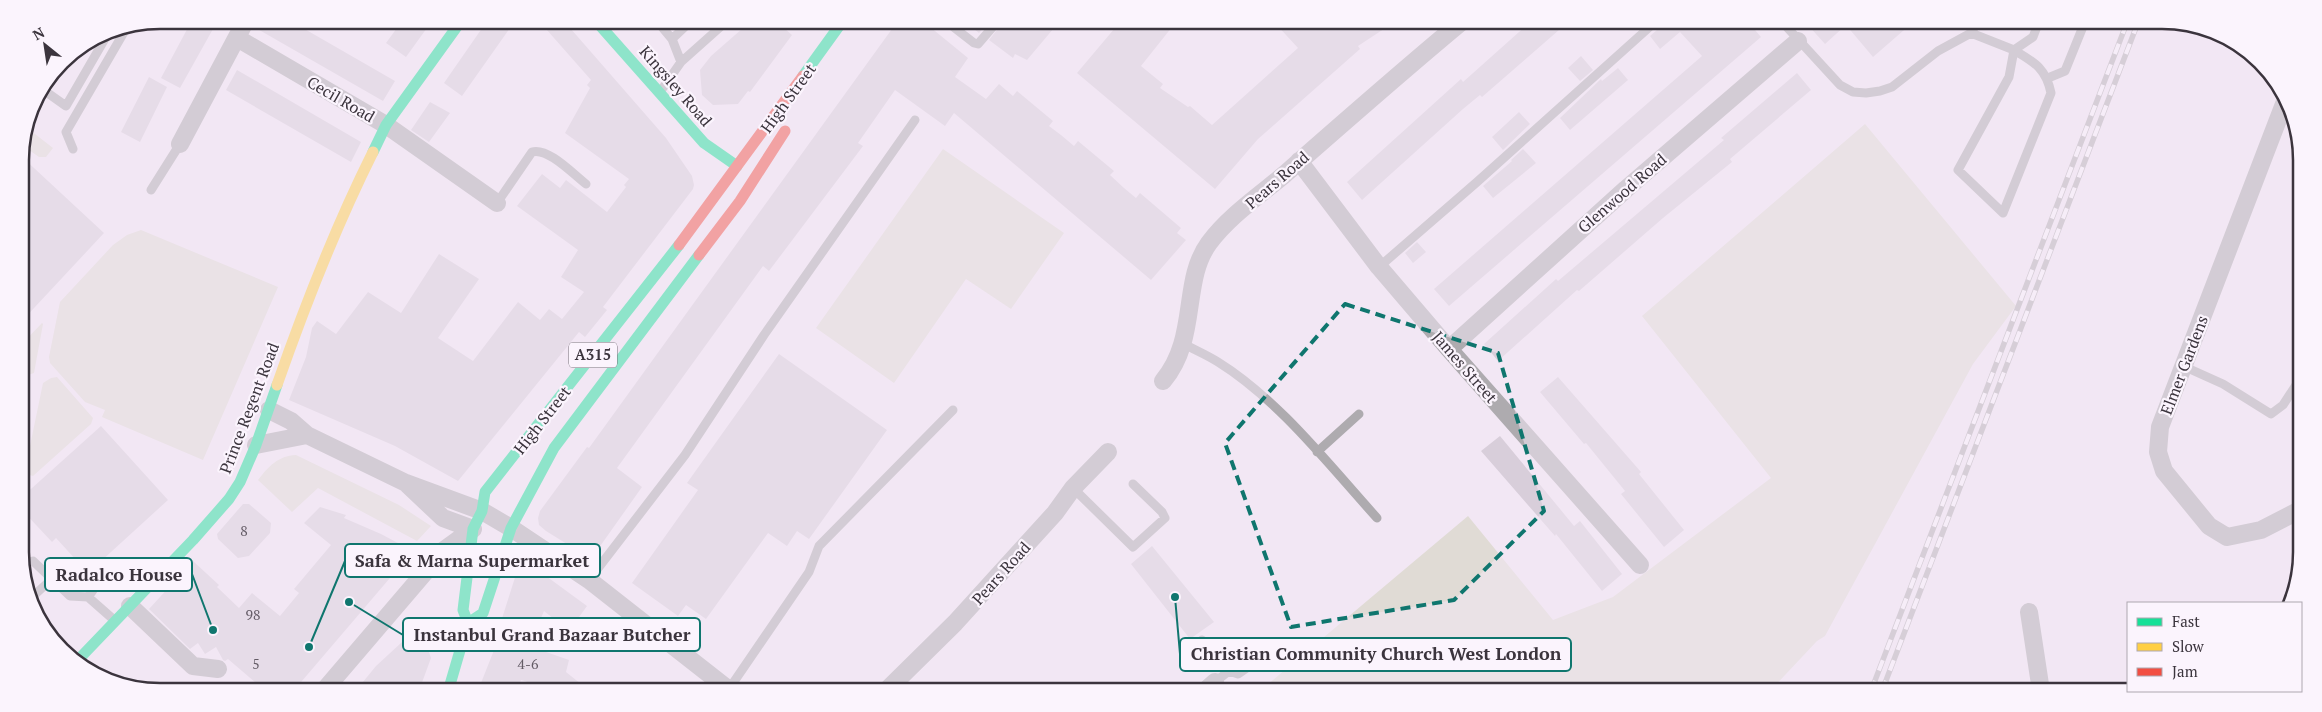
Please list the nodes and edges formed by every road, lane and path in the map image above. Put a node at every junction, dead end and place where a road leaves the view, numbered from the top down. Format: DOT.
graph roads {
  1 [pos="242,29"];
  2 [pos="455,29"];
  3 [pos="603,29"];
  4 [pos="664,29"];
  5 [pos="683,29"];
  6 [pos="719,29"];
  7 [pos="838,29"];
  8 [pos="956,29"];
  9 [pos="991,29"];
  10 [pos="1453,29"];
  11 [pos="1647,29"];
  12 [pos="1788,29"];
  13 [pos="1973,29"];
  14 [pos="2036,29"];
  15 [pos="2082,29"];
  16 [pos="1971,33"];
  17 [pos="122,35"];
  18 [pos="237,38"];
  19 [pos="672,39"];
  20 [pos="1798,41"];
  21 [pos="103,42"];
  22 [pos="2014,50"];
  23 [pos="682,62"];
  24 [pos="2048,78"];
  25 [pos="660,92"];
  26 [pos="47,93"];
  27 [pos="2282,108"];
  28 [pos="914,120"];
  29 [pos="790,123"];
  30 [pos="386,125"];
  31 [pos="180,144"];
  32 [pos="74,149"];
  33 [pos="1299,161"];
  34 [pos="737,166"];
  35 [pos="755,177"];
  36 [pos="586,184"];
  37 [pos="152,190"];
  38 [pos="497,203"];
  39 [pos="1379,267"];
  40 [pos="1184,344"];
  41 [pos="1449,350"];
  42 [pos="2183,366"];
  43 [pos="1162,381"];
  44 [pos="2293,390"];
  45 [pos="269,410"];
  46 [pos="953,410"];
  47 [pos="1359,414"];
  48 [pos="307,435"];
  49 [pos="256,445"];
  50 [pos="554,448"];
  51 [pos="1108,452"];
  52 [pos="1318,452"];
  53 [pos="534,463"];
  54 [pos="406,483"];
  55 [pos="1133,484"];
  56 [pos="1073,488"];
  57 [pos="498,503"];
  58 [pos="482,511"];
  59 [pos="2293,514"];
  60 [pos="1377,518"];
  61 [pos="511,528"];
  62 [pos="473,529"];
  63 [pos="30,562"];
  64 [pos="1640,565"];
  65 [pos="101,579"];
  66 [pos="51,580"];
  67 [pos="589,580"];
  68 [pos="36,594"];
  69 [pos="88,597"];
  70 [pos="130,606"];
  71 [pos="2028,612"];
  72 [pos="116,621"];
  73 [pos="468,623"];
  74 [pos="1202,640"];
  75 [pos="81,656"];
  76 [pos="1251,665"];
  77 [pos="218,669"];
  78 [pos="1216,681"];
  79 [pos="330,683"];
  80 [pos="450,683"];
  81 [pos="721,683"];
  82 [pos="733,683"];
  83 [pos="894,683"];
  84 [pos="2040,683"];
  1 -- 18 [label="street"];
  2 -- 30 [label="main road, Cecil Road"];
  3 -- 25 [label="main road, Kingsley Road"];
  4 -- 19 [label="lane"];
  5 -- 19 [label="lane"];
  6 -- 23 [label="lane"];
  7 -- 34 [label="main road, High Street / A315"];
  8 -- 9 [label="lane"];
  10 -- 33 [label="street, Pears Road"];
  11 -- 39 [label="lane"];
  12 -- 20 [label="lane"];
  13 -- 16 [label="lane"];
  14 -- 22 [label="lane"];
  15 -- 24 [label="lane"];
  16 -- 20 [label="lane"];
  16 -- 22 [label="lane"];
  17 -- 32 [label="lane"];
  18 -- 30 [label="street, Cecil Road"];
  18 -- 31 [label="street"];
  19 -- 23 [label="lane"];
  20 -- 41 [label="street, Glenwood Road"];
  21 -- 26 [label="lane"];
  22 -- 24 [label="lane"];
  22 -- 24 [label="lane"];
  23 -- 25 [label="lane"];
  25 -- 34 [label="main road, Kingsley Road"];
  27 -- 42 [label="street, Elmer Gardens"];
  28 -- 67 [label="lane"];
  29 -- 35 [label="main road, High Street / A315"];
  30 -- 38 [label="street"];
  30 -- 45 [label="main road, Prince Regent Road"];
  31 -- 37 [label="lane"];
  33 -- 39 [label="street, James Street"];
  33 -- 40 [label="street, Pears Road"];
  34 -- 35 [label="main road, Kingsley Road"];
  34 -- 58 [label="main road, High Street / A315"];
  35 -- 50 [label="main road, High Street / A315"];
  36 -- 38 [label="lane"];
  39 -- 41 [label="street, James Street"];
  40 -- 43 [label="street, Pears Road"];
  40 -- 52 [label="lane"];
  41 -- 64 [label="street, James Street"];
  42 -- 44 [label="lane"];
  42 -- 59 [label="street, Elmer Gardens"];
  45 -- 48 [label="street"];
  45 -- 49 [label="main road, Prince Regent Road"];
  46 -- 82 [label="lane"];
  47 -- 52 [label="lane"];
  48 -- 49 [label="street"];
  48 -- 54 [label="street"];
  49 -- 70 [label="main road, Prince Regent Road"];
  50 -- 53 [label="main road"];
  50 -- 61 [label="main road, High Street / A315"];
  51 -- 56 [label="street, Pears Road"];
  52 -- 60 [label="lane"];
  54 -- 58 [label="street"];
  54 -- 62 [label="street"];
  55 -- 56 [label="lane"];
  56 -- 83 [label="street, Pears Road"];
  57 -- 58 [label="main road"];
  58 -- 61 [label="street"];
  58 -- 62 [label="main road, High Street / A315"];
  61 -- 67 [label="street"];
  61 -- 73 [label="main road, A315"];
  62 -- 73 [label="main road, A315"];
  62 -- 79 [label="street, High Street"];
  63 -- 66 [label="lane"];
  65 -- 69 [label="lane"];
  66 -- 68 [label="lane"];
  66 -- 69 [label="lane"];
  67 -- 81 [label="street"];
  69 -- 72 [label="lane"];
  70 -- 72 [label="main road, Prince Regent Road"];
  70 -- 77 [label="street"];
  71 -- 84 [label="street"];
  72 -- 75 [label="main road, Prince Regent Road"];
  73 -- 80 [label="main road, A315"];
  74 -- 78 [label="lane"];
  76 -- 78 [label="lane"];
}
